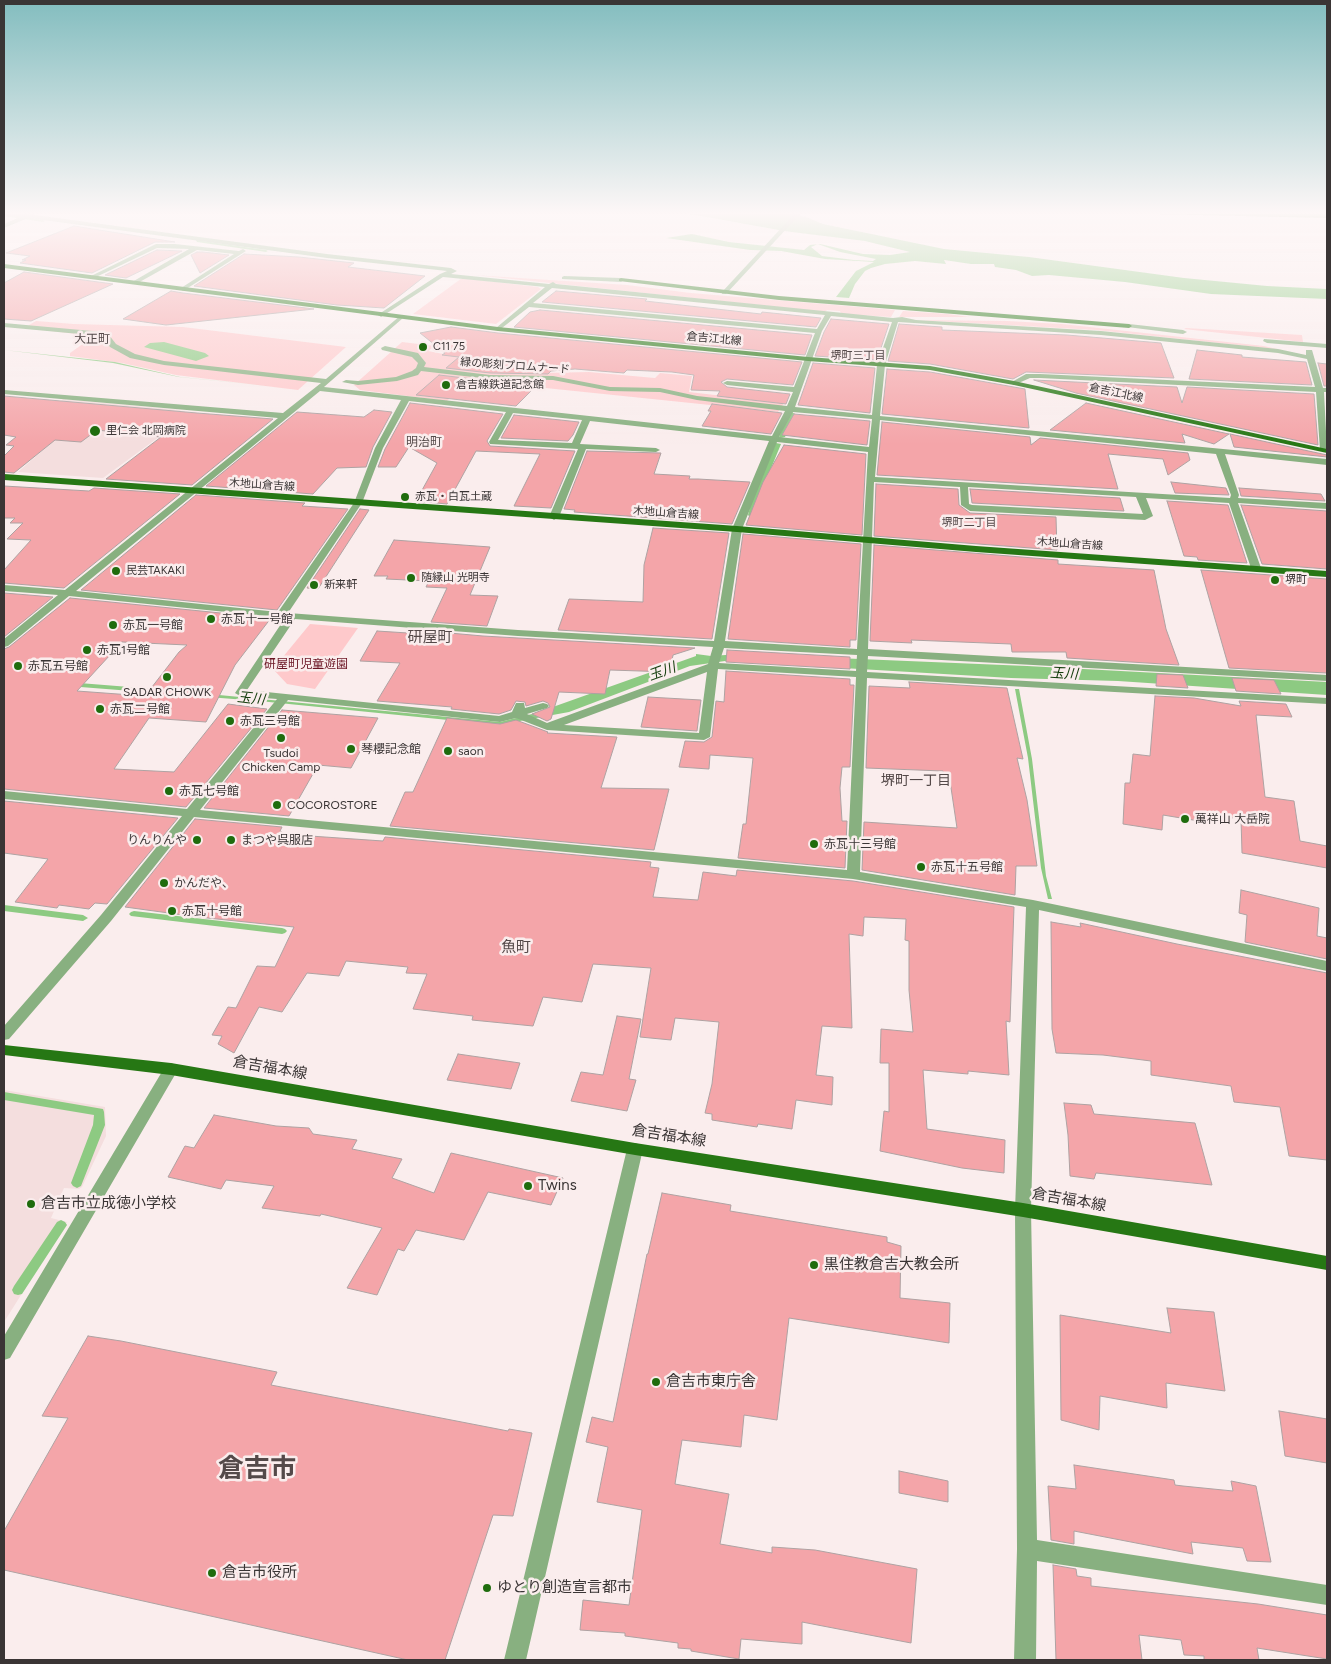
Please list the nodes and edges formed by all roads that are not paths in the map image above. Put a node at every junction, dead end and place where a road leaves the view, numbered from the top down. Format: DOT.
graph roads {
  1 [pos="183,289"];
  2 [pos="421,289"];
  3 [pos="548,289"];
  4 [pos="596,289"];
  5 [pos="690,289"];
  6 [pos="728,289"];
  7 [pos="724,293"];
  8 [pos="529,305"];
  9 [pos="829,314"];
  10 [pos="381,315"];
  11 [pos="401,317"];
  12 [pos="1017,317"];
  13 [pos="896,319"];
  14 [pos="4,325"];
  15 [pos="1129,326"];
  16 [pos="498,329"];
  17 [pos="819,331"];
  18 [pos="1196,334"];
  19 [pos="1263,341"];
  20 [pos="1306,346"];
  21 [pos="1327,346"];
  22 [pos="385,348"];
  23 [pos="1311,358"];
  24 [pos="808,359"];
  25 [pos="882,364"];
  26 [pos="419,370"];
  27 [pos="327,381"];
  28 [pos="346,382"];
  29 [pos="727,383"];
  30 [pos="1014,383"];
  31 [pos="318,389"];
  32 [pos="797,390"];
  33 [pos="1324,390"];
  34 [pos="4,392"];
  35 [pos="406,398"];
  36 [pos="790,409"];
  37 [pos="510,410"];
  38 [pos="285,416"];
  39 [pos="876,417"];
  40 [pos="587,418"];
  41 [pos="774,440"];
  42 [pos="579,447"];
  43 [pos="656,450"];
  44 [pos="873,450"];
  45 [pos="1326,450"];
  46 [pos="1220,452"];
  47 [pos="1327,462"];
  48 [pos="4,477"];
  49 [pos="870,479"];
  50 [pos="964,485"];
  51 [pos="193,491"];
  52 [pos="1140,495"];
  53 [pos="1233,501"];
  54 [pos="358,502"];
  55 [pos="1327,506"];
  56 [pos="554,516"];
  57 [pos="737,529"];
  58 [pos="867,540"];
  59 [pos="1256,568"];
  60 [pos="1327,574"];
  61 [pos="4,588"];
  62 [pos="68,592"];
  63 [pos="286,616"];
  64 [pos="4,644"];
  65 [pos="719,645"];
  66 [pos="863,653"];
  67 [pos="713,666"];
  68 [pos="860,674"];
  69 [pos="1327,678"];
  70 [pos="285,696"];
  71 [pos="1327,701"];
  72 [pos="543,706"];
  73 [pos="519,709"];
  74 [pos="547,727"];
  75 [pos="4,795"];
  76 [pos="190,813"];
  77 [pos="853,875"];
  78 [pos="1032,904"];
  79 [pos="1327,966"];
  80 [pos="4,1035"];
  81 [pos="4,1050"];
  82 [pos="171,1069"];
  83 [pos="635,1149"];
  84 [pos="1023,1210"];
  85 [pos="1327,1263"];
  86 [pos="4,1352"];
  87 [pos="1027,1549"];
  88 [pos="1327,1596"];
  89 [pos="515,1660"];
  90 [pos="1025,1660"];
  1 -- 10 [label="main road, 倉吉江北線"];
  2 -- 10 [label="street"];
  3 -- 8 [label="street"];
  4 -- 9 [label="street"];
  5 -- 7 [label="main road"];
  6 -- 7 [label="street"];
  7 -- 12 [label="main road"];
  8 -- 16 [label="street"];
  8 -- 17 [label="street"];
  9 -- 13 [label="street"];
  9 -- 17 [label="street"];
  10 -- 11 [label="main road, 倉吉江北線"];
  11 -- 16 [label="main road, 倉吉江北線"];
  11 -- 27 [label="street"];
  12 -- 13 [label="street"];
  12 -- 15 [label="main road"];
  13 -- 23 [label="street"];
  13 -- 25 [label="street"];
  14 -- 27 [label="street"];
  15 -- 18 [label="street"];
  16 -- 24 [label="main road, 倉吉江北線"];
  17 -- 24 [label="street"];
  19 -- 20 [label="street"];
  20 -- 21 [label="street"];
  20 -- 23 [label="street"];
  22 -- 26 [label="street"];
  23 -- 33 [label="street"];
  24 -- 25 [label="main road, 倉吉江北線"];
  24 -- 32 [label="street"];
  25 -- 30 [label="main road, 倉吉江北線"];
  25 -- 39 [label="street"];
  26 -- 28 [label="street"];
  26 -- 36 [label="street, 緑の彫刻プロムナード"];
  27 -- 31 [label="street"];
  29 -- 32 [label="street"];
  30 -- 33 [label="street"];
  30 -- 45 [label="main road, 倉吉江北線"];
  31 -- 35 [label="street"];
  31 -- 38 [label="street"];
  32 -- 36 [label="street"];
  33 -- 45 [label="street"];
  34 -- 38 [label="street"];
  35 -- 37 [label="street"];
  35 -- 54 [label="street"];
  36 -- 39 [label="street, 緑の彫刻プロムナード"];
  36 -- 41 [label="street"];
  37 -- 40 [label="street"];
  37 -- 42 [label="street"];
  38 -- 51 [label="street"];
  39 -- 44 [label="street"];
  39 -- 46 [label="street, 緑の彫刻プロムナード"];
  40 -- 41 [label="street"];
  40 -- 42 [label="street"];
  41 -- 44 [label="street"];
  41 -- 57 [label="street"];
  42 -- 43 [label="street"];
  42 -- 56 [label="street"];
  44 -- 49 [label="street"];
  46 -- 47 [label="street, 緑の彫刻プロムナード"];
  46 -- 53 [label="street"];
  48 -- 51 [label="main road, 木地山倉吉線"];
  49 -- 50 [label="street"];
  49 -- 58 [label="street"];
  50 -- 52 [label="street"];
  50 -- 52 [label="street"];
  51 -- 54 [label="main road, 木地山倉吉線"];
  51 -- 62 [label="street"];
  52 -- 53 [label="street"];
  53 -- 55 [label="street"];
  53 -- 59 [label="street"];
  54 -- 56 [label="main road, 木地山倉吉線"];
  54 -- 63 [label="street"];
  56 -- 57 [label="main road, 木地山倉吉線"];
  57 -- 58 [label="main road, 木地山倉吉線"];
  57 -- 65 [label="street"];
  58 -- 59 [label="main road, 木地山倉吉線"];
  58 -- 66 [label="street"];
  59 -- 60 [label="main road, 木地山倉吉線"];
  61 -- 62 [label="street"];
  62 -- 63 [label="street"];
  62 -- 64 [label="street"];
  63 -- 65 [label="street"];
  63 -- 70 [label="street"];
  65 -- 66 [label="street"];
  65 -- 67 [label="street"];
  66 -- 68 [label="street"];
  66 -- 69 [label="street"];
  67 -- 68 [label="street"];
  67 -- 74 [label="street"];
  67 -- 74 [label="street"];
  68 -- 71 [label="street"];
  68 -- 77 [label="street"];
  70 -- 73 [label="street"];
  70 -- 76 [label="street"];
  72 -- 73 [label="street"];
  73 -- 74 [label="street"];
  75 -- 76 [label="street"];
  76 -- 77 [label="street"];
  76 -- 80 [label="street"];
  77 -- 78 [label="street"];
  78 -- 79 [label="street"];
  78 -- 84 [label="street"];
  81 -- 82 [label="main road, 倉吉福本線"];
  82 -- 83 [label="main road, 倉吉福本線"];
  82 -- 86 [label="street"];
  83 -- 84 [label="main road, 倉吉福本線"];
  83 -- 89 [label="street"];
  84 -- 85 [label="main road, 倉吉福本線"];
  84 -- 87 [label="street"];
  87 -- 88 [label="street"];
  87 -- 90 [label="street"];
}
